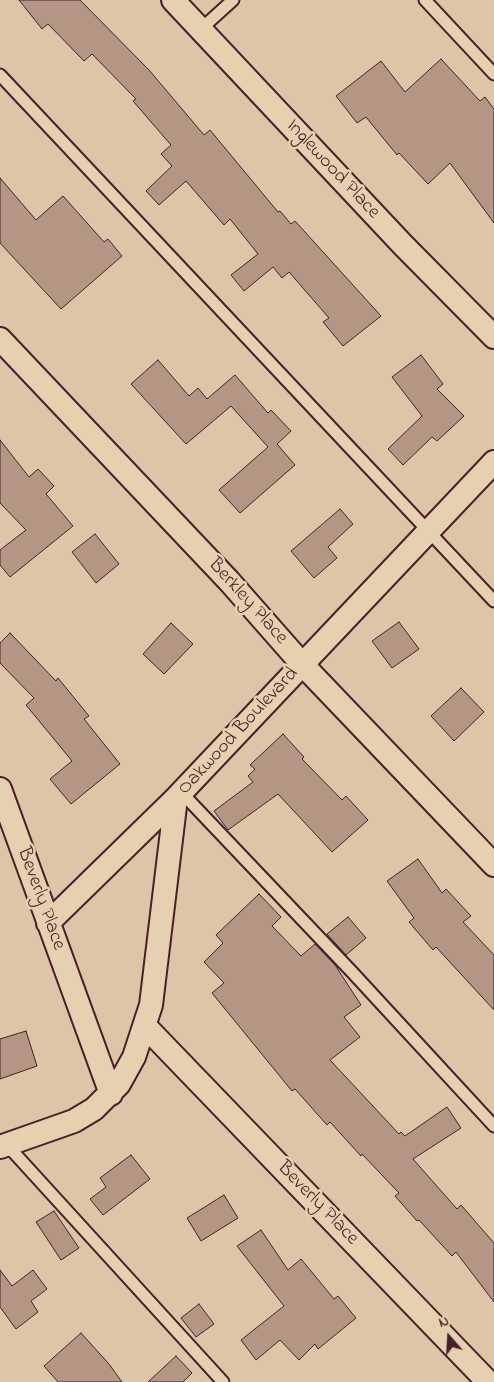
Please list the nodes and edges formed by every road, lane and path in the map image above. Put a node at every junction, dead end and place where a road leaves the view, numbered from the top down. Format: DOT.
graph roads {
  1 [pos="173,0"];
  2 [pos="233,0"];
  3 [pos="424,0"];
  4 [pos="201,29"];
  5 [pos="494,74"];
  6 [pos="0,75"];
  7 [pos="494,337"];
  8 [pos="0,339"];
  9 [pos="494,462"];
  10 [pos="429,531"];
  11 [pos="494,600"];
  12 [pos="302,664"];
  13 [pos="0,789"];
  14 [pos="178,795"];
  15 [pos="494,865"];
  16 [pos="48,923"];
  17 [pos="146,1027"];
  18 [pos="111,1094"];
  19 [pos="494,1126"];
  20 [pos="4,1146"];
  21 [pos="224,1382"];
  22 [pos="488,1382"];
  1 -- 4 [label="street, Inglewood Place"];
  2 -- 4 [label="lane"];
  3 -- 5 [label="lane"];
  4 -- 7 [label="street, Inglewood Place"];
  6 -- 10 [label="lane"];
  8 -- 12 [label="street, Berkley Place"];
  9 -- 10 [label="street, Oakwood Boulevard"];
  10 -- 11 [label="lane"];
  10 -- 12 [label="street, Oakwood Boulevard"];
  12 -- 14 [label="street, Oakwood Boulevard"];
  12 -- 15 [label="street, Berkley Place"];
  13 -- 16 [label="street, Beverly Place"];
  14 -- 16 [label="street"];
  14 -- 17 [label="street, Oakwood Boulevard"];
  14 -- 19 [label="lane"];
  16 -- 18 [label="street, Beverly Place"];
  17 -- 18 [label="street, Oakwood Boulevard"];
  17 -- 22 [label="street, Beverly Place"];
  18 -- 20 [label="street, Oakwood Boulevard"];
  20 -- 21 [label="lane"];
}
